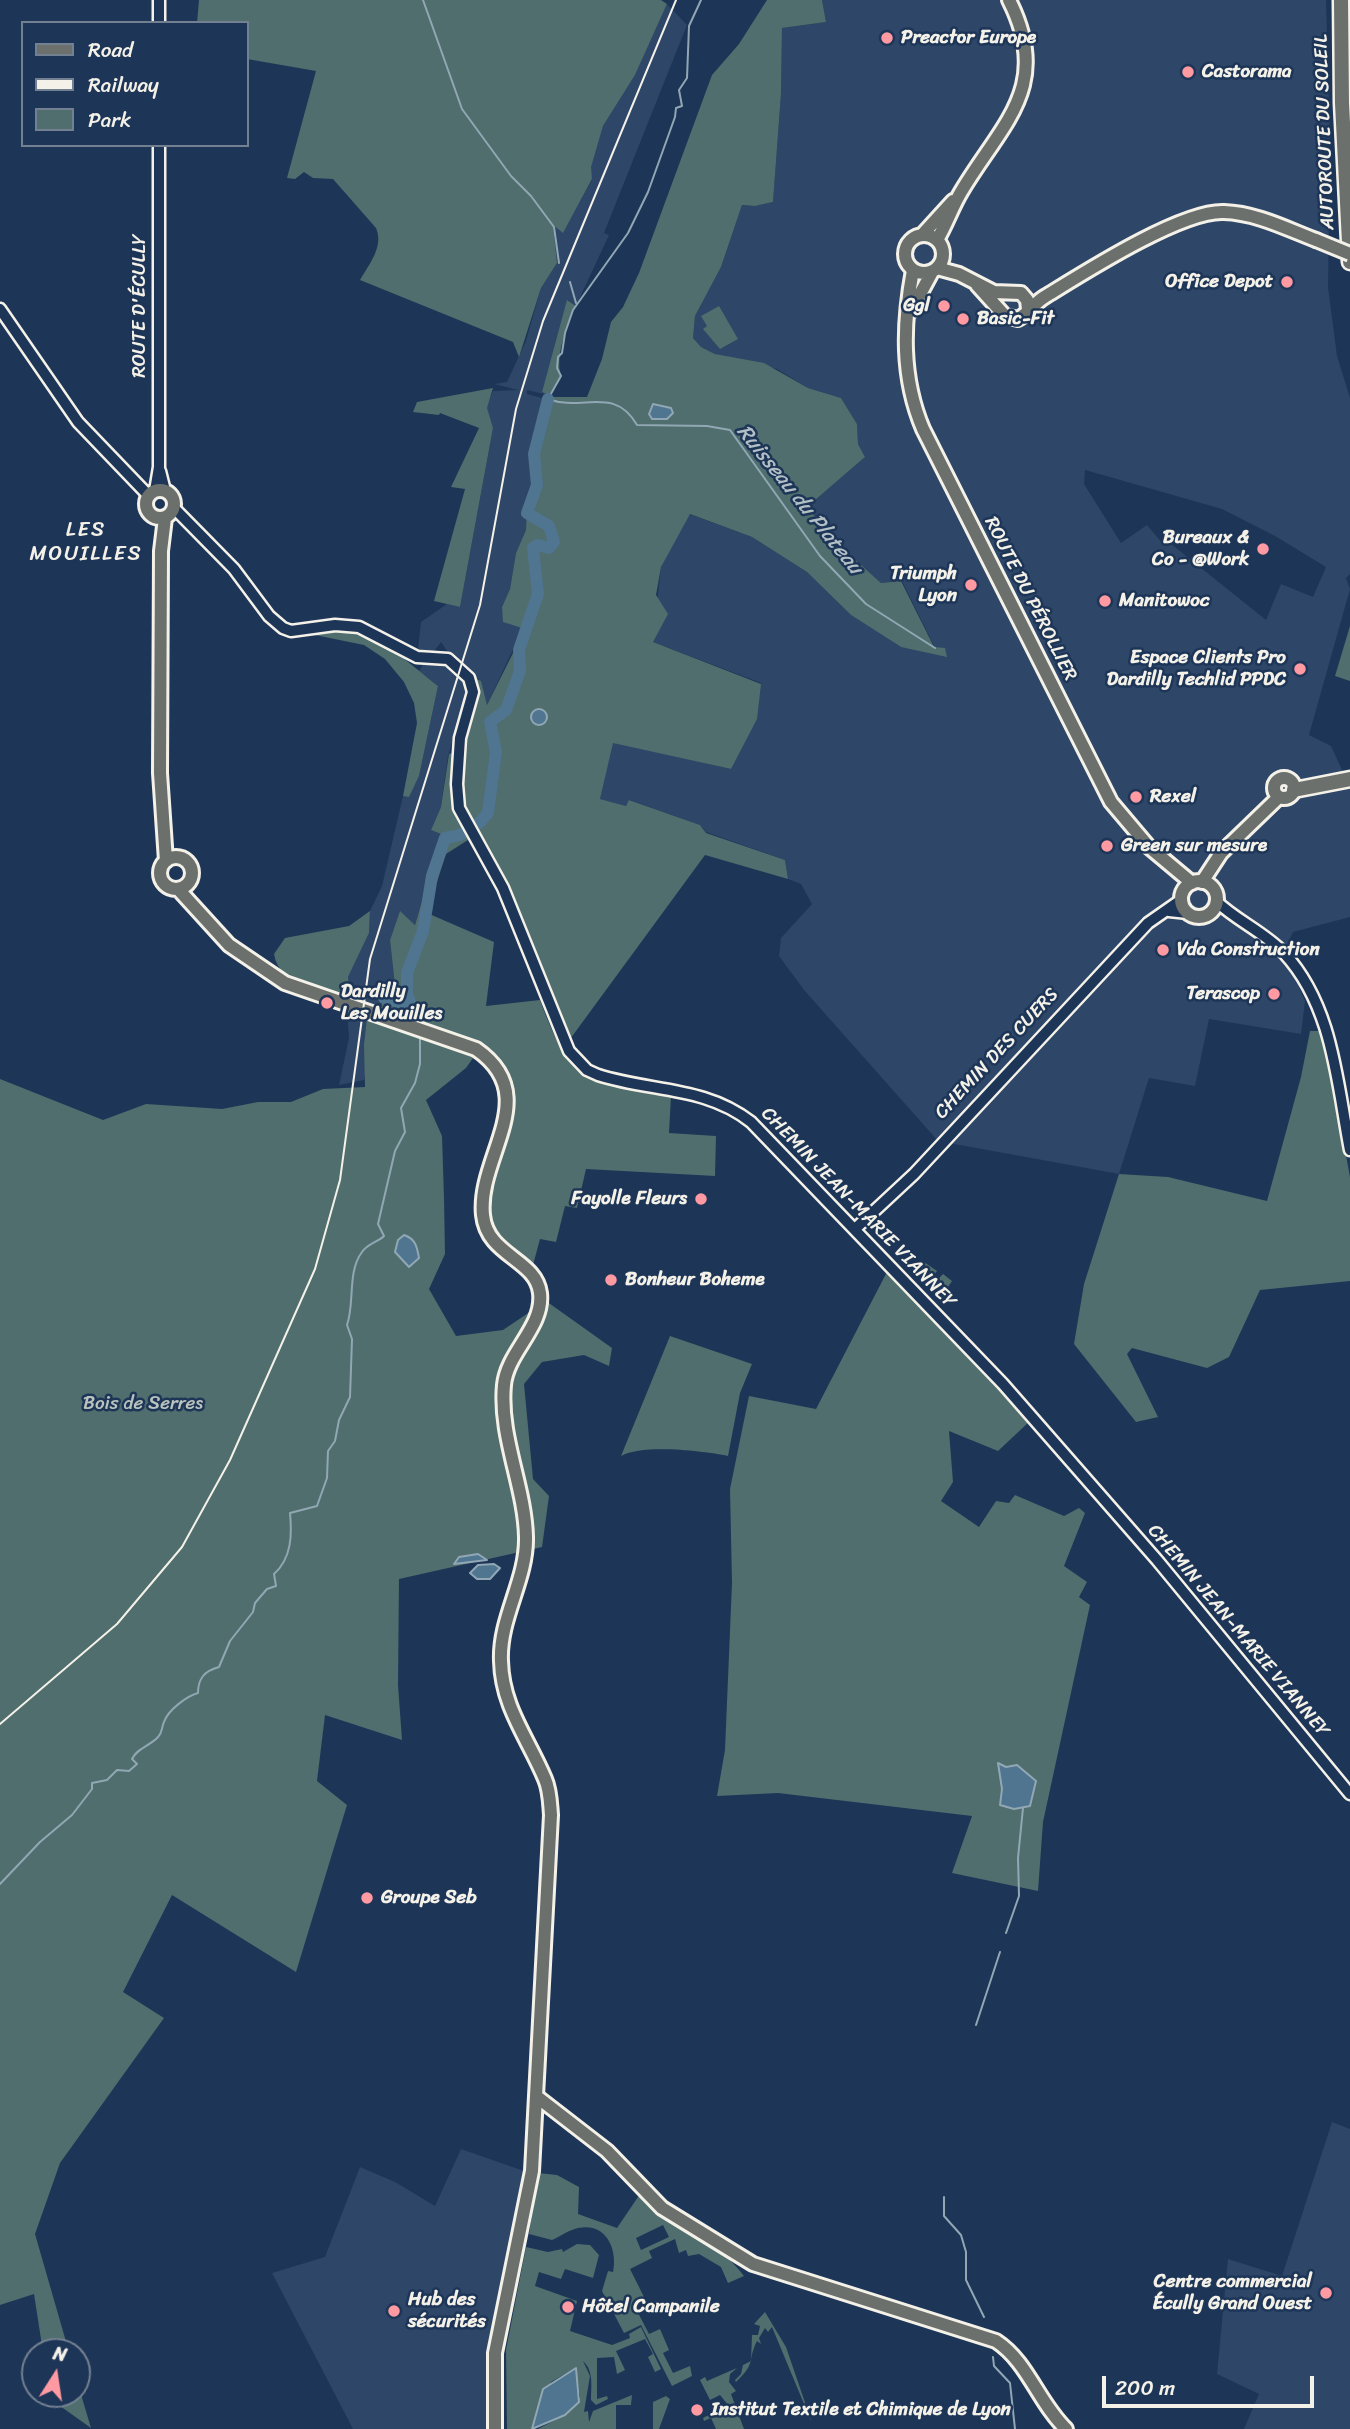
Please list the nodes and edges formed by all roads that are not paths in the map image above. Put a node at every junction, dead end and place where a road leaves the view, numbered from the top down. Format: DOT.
graph roads {
  1 [pos="159,0"];
  2 [pos="1009,0"];
  3 [pos="1341,0"];
  4 [pos="159,21"];
  5 [pos="159,147"];
  6 [pos="961,193"];
  7 [pos="922,235"];
  8 [pos="937,240"];
  9 [pos="1350,254"];
  10 [pos="1350,262"];
  11 [pos="937,266"];
  12 [pos="913,270"];
  13 [pos="977,285"];
  14 [pos="1052,292"];
  15 [pos="1007,293"];
  16 [pos="1025,296"];
  17 [pos="1000,308"];
  18 [pos="0,309"];
  19 [pos="1028,310"];
  20 [pos="906,324"];
  21 [pos="156,492"];
  22 [pos="166,515"];
  23 [pos="1350,779"];
  24 [pos="1294,790"];
  25 [pos="164,827"];
  26 [pos="181,858"];
  27 [pos="166,861"];
  28 [pos="190,879"];
  29 [pos="1198,884"];
  30 [pos="178,888"];
  31 [pos="1181,900"];
  32 [pos="1215,905"];
  33 [pos="196,906"];
  34 [pos="1169,911"];
  35 [pos="1188,913"];
  36 [pos="1350,1150"];
  37 [pos="856,1228"];
  38 [pos="1350,1794"];
  39 [pos="536,2096"];
  40 [pos="495,2429"];
  41 [pos="1066,2429"];
  1 -- 4 [label="street"];
  2 -- 6 [label="main road"];
  3 -- 10 [label="highway, AUTOROUTE DU SOLEIL"];
  5 -- 21 [label="street, ROUTE D'ÉCULLY"];
  6 -- 7 [label="main road"];
  6 -- 8 [label="main road"];
  7 -- 8 [label="main road"];
  7 -- 12 [label="main road"];
  8 -- 11 [label="main road"];
  9 -- 14 [label="main road, bridge"];
  11 -- 12 [label="main road"];
  11 -- 13 [label="main road"];
  11 -- 20 [label="main road, ROUTE DU PÉROLLIER"];
  12 -- 20 [label="main road, ROUTE DU PÉROLLIER"];
  13 -- 15 [label="main road"];
  13 -- 17 [label="main road"];
  14 -- 16 [label="main road"];
  14 -- 19 [label="main road"];
  15 -- 16 [label="main road"];
  15 -- 17 [label="main road"];
  16 -- 19 [label="main road"];
  17 -- 19 [label="main road"];
  18 -- 21 [label="street"];
  20 -- 29 [label="main road, ROUTE DU PÉROLLIER"];
  21 -- 22 [label="main road"];
  21 -- 22 [label="main road"];
  22 -- 25 [label="main road"];
  22 -- 37 [label="street, CHEMIN JEAN-MARIE VIANNEY"];
  23 -- 24 [label="highway"];
  24 -- 29 [label="main road"];
  25 -- 26 [label="main road"];
  25 -- 27 [label="main road"];
  26 -- 27 [label="main road"];
  26 -- 28 [label="main road"];
  27 -- 30 [label="main road"];
  28 -- 30 [label="main road"];
  28 -- 33 [label="main road"];
  29 -- 31 [label="main road"];
  29 -- 32 [label="main road, ROUTE DU PÉROLLIER"];
  30 -- 33 [label="main road"];
  31 -- 34 [label="street, CHEMIN DES CUERS"];
  31 -- 35 [label="main road"];
  32 -- 35 [label="main road"];
  32 -- 36 [label="street"];
  33 -- 39 [label="main road"];
  34 -- 35 [label="street"];
  34 -- 37 [label="street, CHEMIN DES CUERS"];
  37 -- 38 [label="street, CHEMIN JEAN-MARIE VIANNEY"];
  39 -- 40 [label="main road"];
  39 -- 41 [label="main road"];
}
